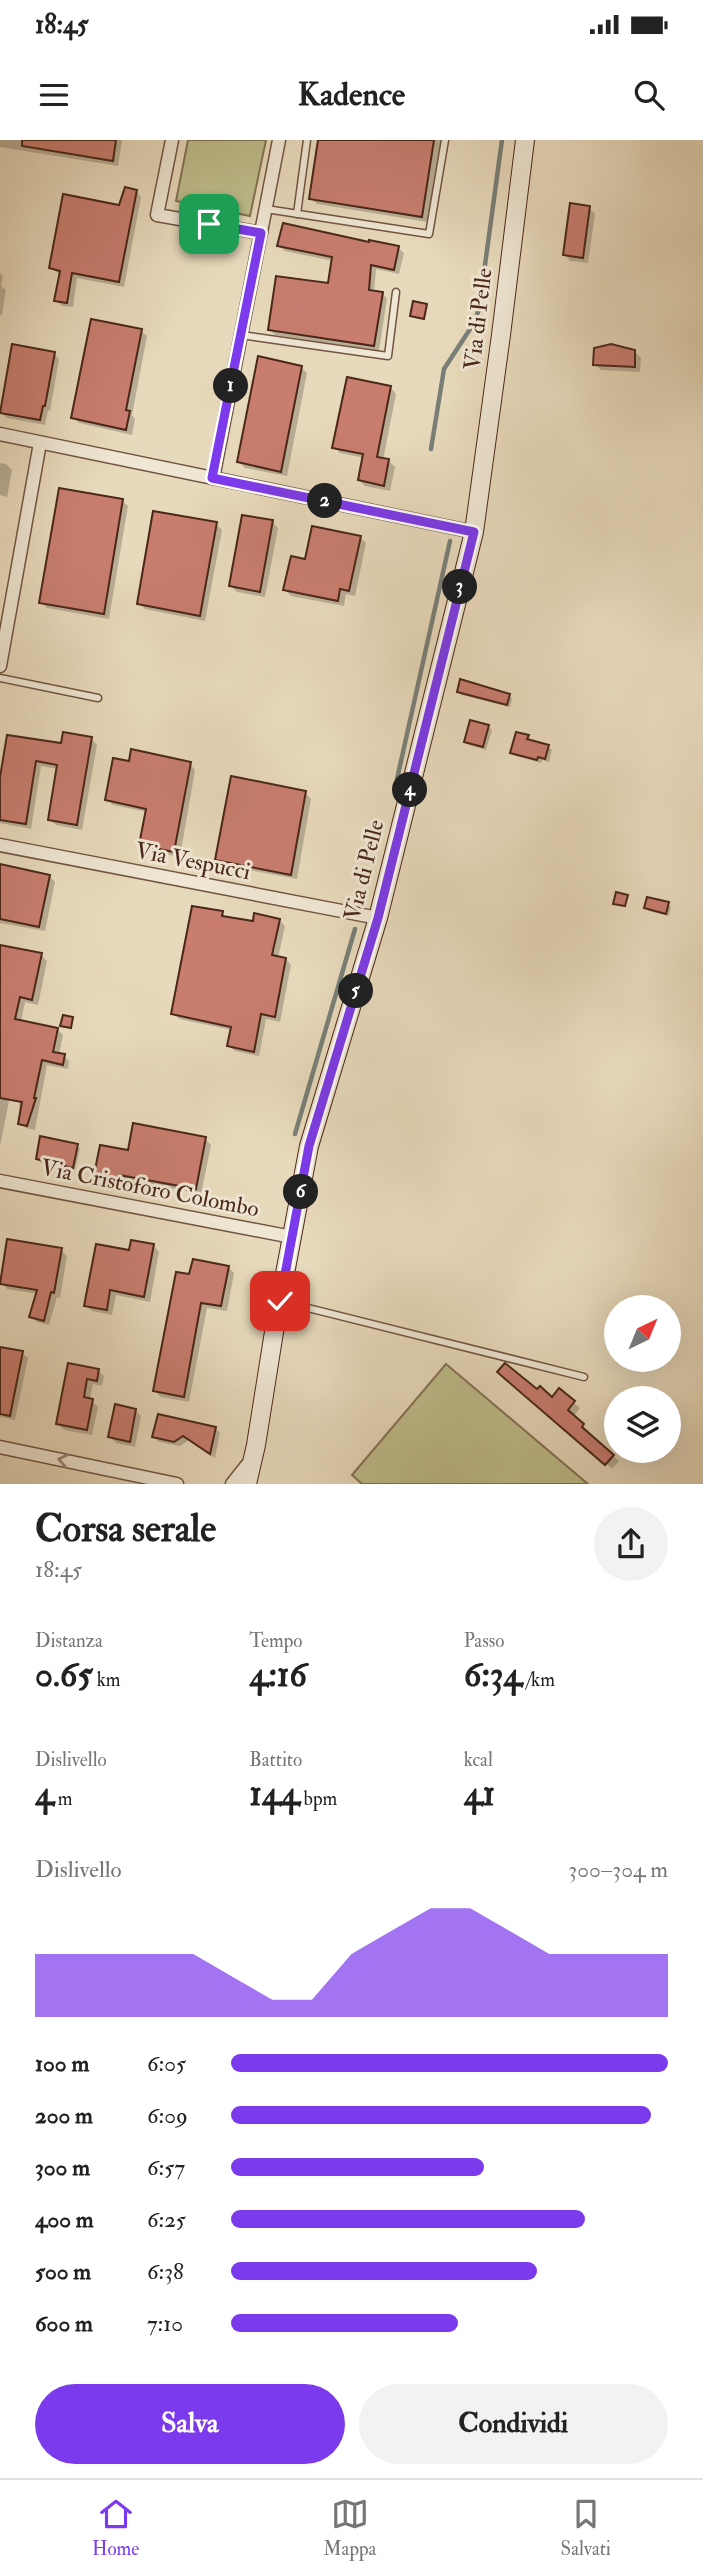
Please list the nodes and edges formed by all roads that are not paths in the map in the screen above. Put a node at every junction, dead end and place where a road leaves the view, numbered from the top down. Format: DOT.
graph roads {
  1 [pos="172,140"];
  2 [pos="279,140"];
  3 [pos="307,140"];
  4 [pos="445,140"];
  5 [pos="525,140"];
  6 [pos="265,209"];
  7 [pos="296,214"];
  8 [pos="261,233"];
  9 [pos="396,292"];
  10 [pos="241,335"];
  11 [pos="0,434"];
  12 [pos="40,443"];
  13 [pos="212,478"];
  14 [pos="474,532"];
  15 [pos="0,666"];
  16 [pos="0,678"];
  17 [pos="98,698"];
  18 [pos="0,845"];
  19 [pos="378,918"];
  20 [pos="0,1181"];
  21 [pos="292,1237"];
  22 [pos="280,1301"];
  23 [pos="584,1377"];
  24 [pos="256,1446"];
  25 [pos="0,1447"];
  26 [pos="177,1484"];
  27 [pos="232,1484"];
  28 [pos="247,1484"];
  1 -- 8 [label="street"];
  2 -- 6 [label="street"];
  3 -- 7 [label="lane"];
  4 -- 7 [label="lane"];
  5 -- 14 [label="street, Via di Pelle"];
  6 -- 7 [label="lane"];
  6 -- 8 [label="street"];
  8 -- 10 [label="street"];
  9 -- 10 [label="lane"];
  10 -- 13 [label="street"];
  11 -- 12 [label="street"];
  12 -- 13 [label="street"];
  12 -- 15 [label="street"];
  13 -- 14 [label="street"];
  14 -- 19 [label="street, Via di Pelle"];
  16 -- 17 [label="lane"];
  18 -- 19 [label="street, Via Vespucci"];
  19 -- 21 [label="street, Via di Pelle"];
  20 -- 21 [label="street, Via Cristoforo Colombo"];
  21 -- 22 [label="street, Via di Pelle"];
  22 -- 23 [label="lane"];
  22 -- 24 [label="street, Via di Pelle"];
  24 -- 27 [label="street"];
  24 -- 28 [label="street, Via di Pelle"];
  26 -- 25 [label="street, one-way"];
}
